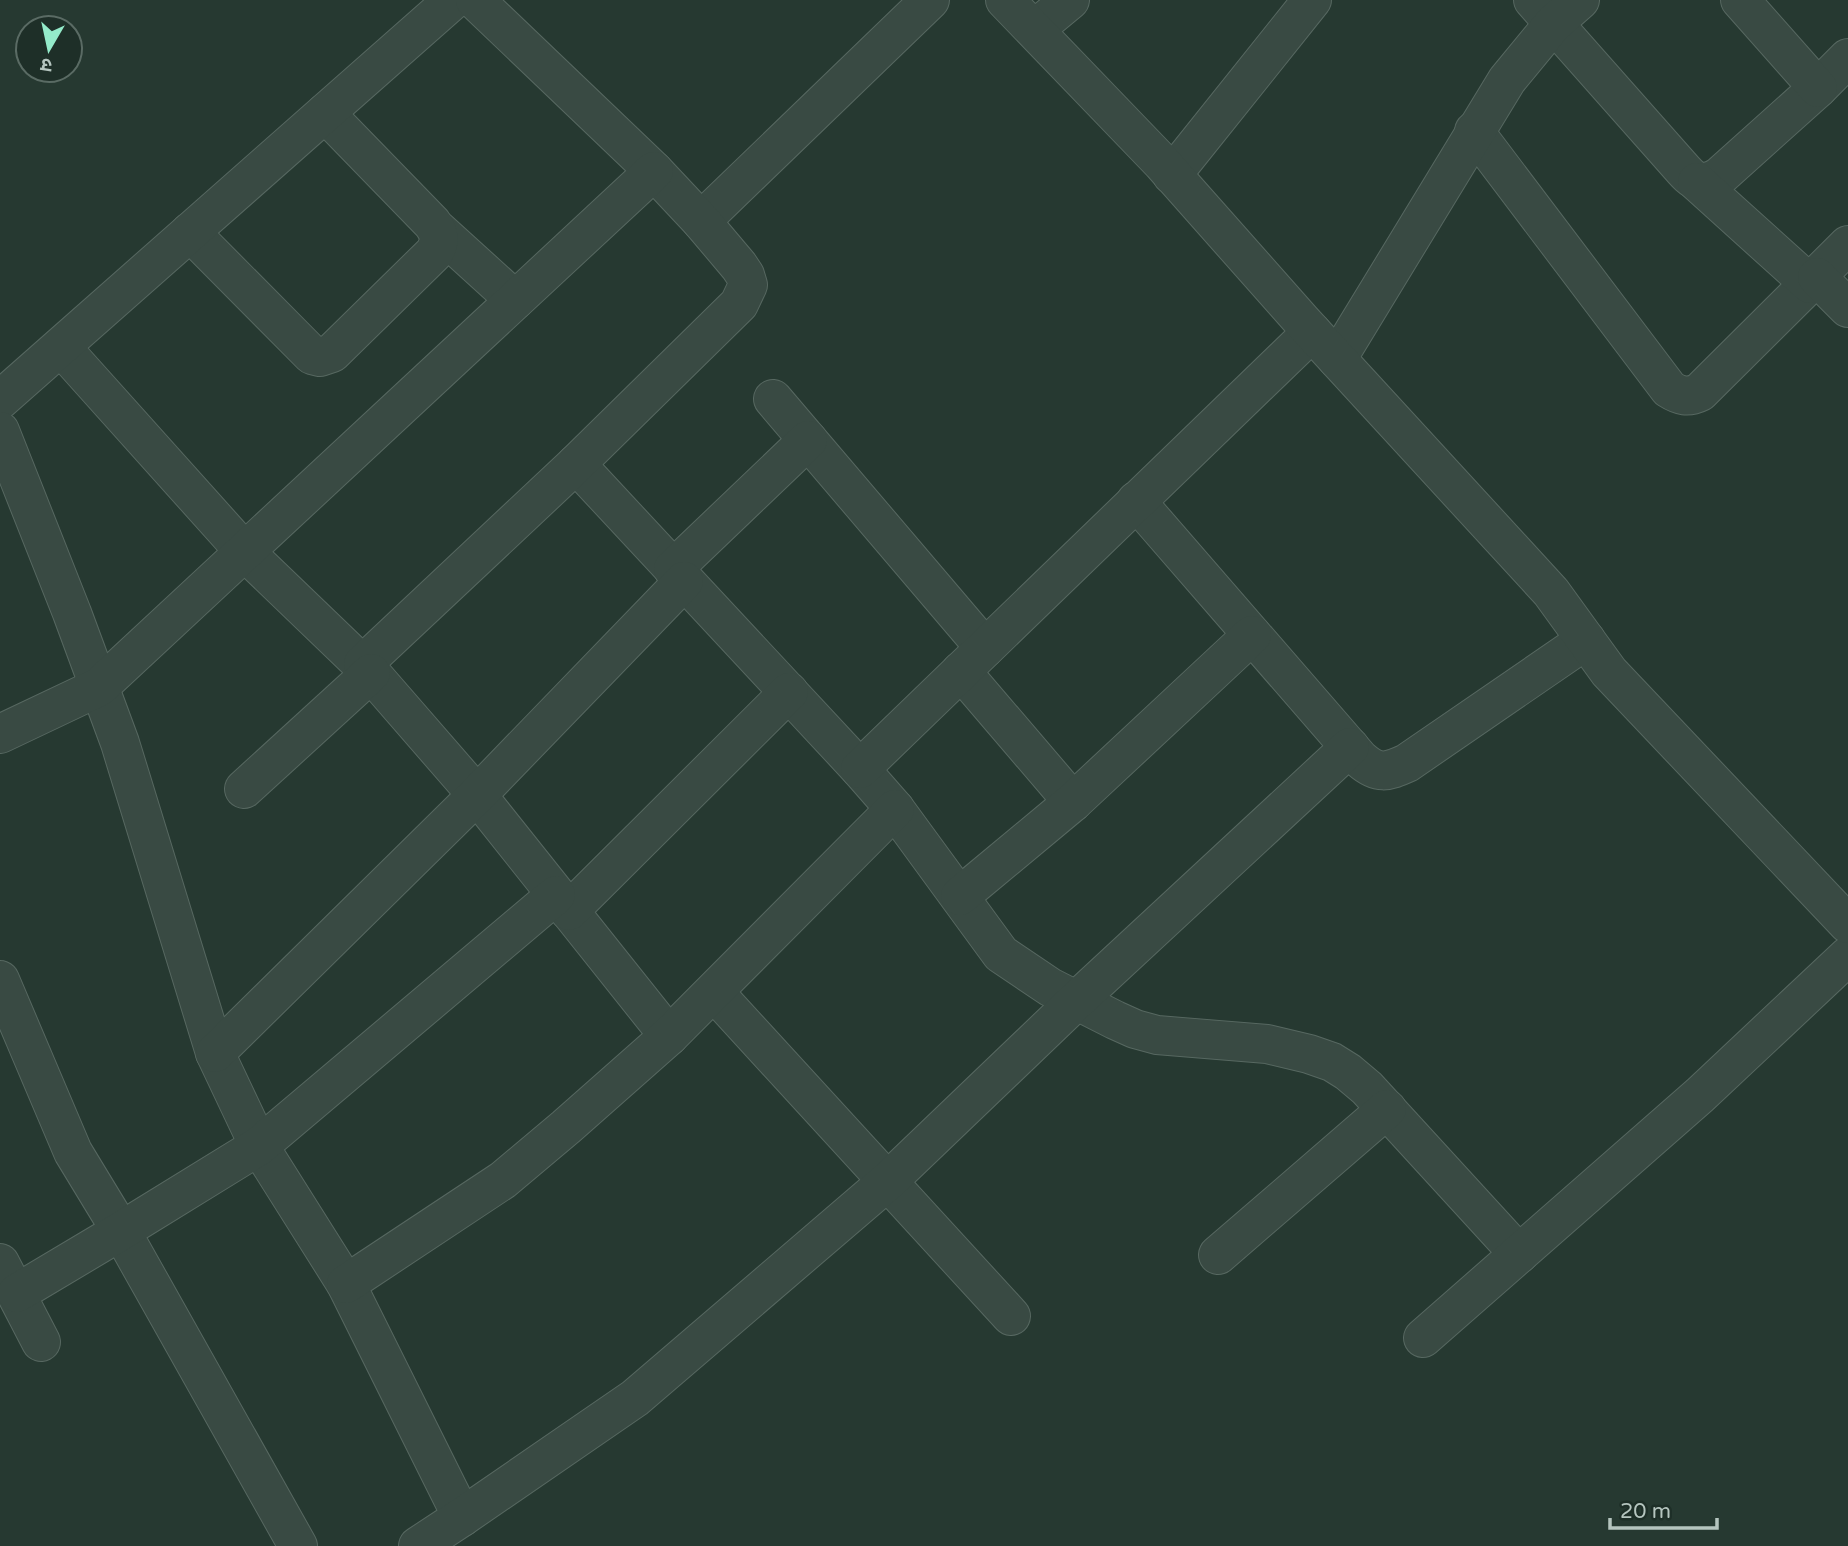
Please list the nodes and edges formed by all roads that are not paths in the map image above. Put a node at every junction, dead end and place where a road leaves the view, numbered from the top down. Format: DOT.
graph roads {
  1 [pos="453,0"];
  2 [pos="475,0"];
  3 [pos="930,0"];
  4 [pos="1006,0"];
  5 [pos="1070,0"];
  6 [pos="1312,0"];
  7 [pos="1741,0"];
  8 [pos="1556,8"];
  9 [pos="1035,29"];
  10 [pos="1848,58"];
  11 [pos="1818,88"];
  12 [pos="325,113"];
  13 [pos="1474,131"];
  14 [pos="654,171"];
  15 [pos="1172,175"];
  16 [pos="1697,181"];
  17 [pos="701,221"];
  18 [pos="438,230"];
  19 [pos="190,232"];
  20 [pos="1848,245"];
  21 [pos="1814,280"];
  22 [pos="515,300"];
  23 [pos="1848,308"];
  24 [pos="1324,345"];
  25 [pos="61,347"];
  26 [pos="773,398"];
  27 [pos="0,400"];
  28 [pos="0,431"];
  29 [pos="808,440"];
  30 [pos="576,464"];
  31 [pos="1136,502"];
  32 [pos="244,551"];
  33 [pos="679,575"];
  34 [pos="1252,635"];
  35 [pos="1586,640"];
  36 [pos="973,659"];
  37 [pos="367,668"];
  38 [pos="99,687"];
  39 [pos="789,692"];
  40 [pos="0,734"];
  41 [pos="1350,747"];
  42 [pos="860,769"];
  43 [pos="244,789"];
  44 [pos="477,795"];
  45 [pos="1073,802"];
  46 [pos="895,810"];
  47 [pos="960,896"];
  48 [pos="563,903"];
  49 [pos="1848,924"];
  50 [pos="1848,956"];
  51 [pos="0,980"];
  52 [pos="713,992"];
  53 [pos="1076,1000"];
  54 [pos="669,1036"];
  55 [pos="215,1053"];
  56 [pos="1387,1109"];
  57 [pos="259,1146"];
  58 [pos="888,1181"];
  59 [pos="121,1231"];
  60 [pos="1519,1254"];
  61 [pos="1218,1255"];
  62 [pos="8,1278"];
  63 [pos="346,1284"];
  64 [pos="1012,1316"];
  65 [pos="1423,1338"];
  66 [pos="41,1342"];
  67 [pos="462,1517"];
  68 [pos="298,1546"];
  69 [pos="418,1546"];
  1 -- 12 [label="street"];
  2 -- 14 [label="street"];
  3 -- 17 [label="street"];
  4 -- 9 [label="street"];
  5 -- 9 [label="street"];
  6 -- 15 [label="street"];
  7 -- 11 [label="street"];
  8 -- 13 [label="street"];
  8 -- 16 [label="street"];
  9 -- 15 [label="street"];
  10 -- 11 [label="street"];
  11 -- 16 [label="street"];
  12 -- 18 [label="street"];
  12 -- 19 [label="street"];
  13 -- 21 [label="street"];
  13 -- 24 [label="street"];
  14 -- 17 [label="street"];
  14 -- 22 [label="street"];
  15 -- 24 [label="street"];
  16 -- 21 [label="street"];
  17 -- 30 [label="street"];
  18 -- 19 [label="street"];
  18 -- 22 [label="street"];
  19 -- 25 [label="street"];
  20 -- 21 [label="street"];
  21 -- 23 [label="street"];
  22 -- 32 [label="street"];
  24 -- 31 [label="street"];
  24 -- 35 [label="street"];
  25 -- 27 [label="street"];
  25 -- 32 [label="street"];
  26 -- 29 [label="street"];
  28 -- 38 [label="street"];
  29 -- 33 [label="street"];
  29 -- 36 [label="street"];
  30 -- 33 [label="street"];
  30 -- 37 [label="street"];
  31 -- 34 [label="street"];
  31 -- 36 [label="street"];
  32 -- 37 [label="street"];
  32 -- 38 [label="street"];
  33 -- 39 [label="street"];
  33 -- 44 [label="street"];
  34 -- 41 [label="street"];
  34 -- 45 [label="street"];
  35 -- 41 [label="street"];
  35 -- 49 [label="street"];
  36 -- 42 [label="street"];
  36 -- 45 [label="street"];
  37 -- 43 [label="street"];
  37 -- 44 [label="street"];
  38 -- 40 [label="street"];
  38 -- 55 [label="street"];
  39 -- 42 [label="street"];
  39 -- 48 [label="street"];
  41 -- 53 [label="street"];
  42 -- 46 [label="street"];
  44 -- 48 [label="street"];
  44 -- 55 [label="street"];
  45 -- 47 [label="street"];
  46 -- 47 [label="street"];
  46 -- 52 [label="street"];
  47 -- 53 [label="street"];
  48 -- 54 [label="street"];
  48 -- 57 [label="street"];
  50 -- 60 [label="street"];
  51 -- 59 [label="street"];
  52 -- 54 [label="street"];
  52 -- 58 [label="street"];
  53 -- 56 [label="street"];
  53 -- 58 [label="street"];
  54 -- 63 [label="street"];
  55 -- 57 [label="street"];
  56 -- 60 [label="street"];
  56 -- 61 [label="street"];
  57 -- 59 [label="street"];
  57 -- 63 [label="street"];
  58 -- 64 [label="street"];
  58 -- 67 [label="street"];
  59 -- 62 [label="street"];
  59 -- 68 [label="street"];
  60 -- 65 [label="street"];
  62 -- 66 [label="street"];
  63 -- 67 [label="street"];
  67 -- 69 [label="street"];
}
